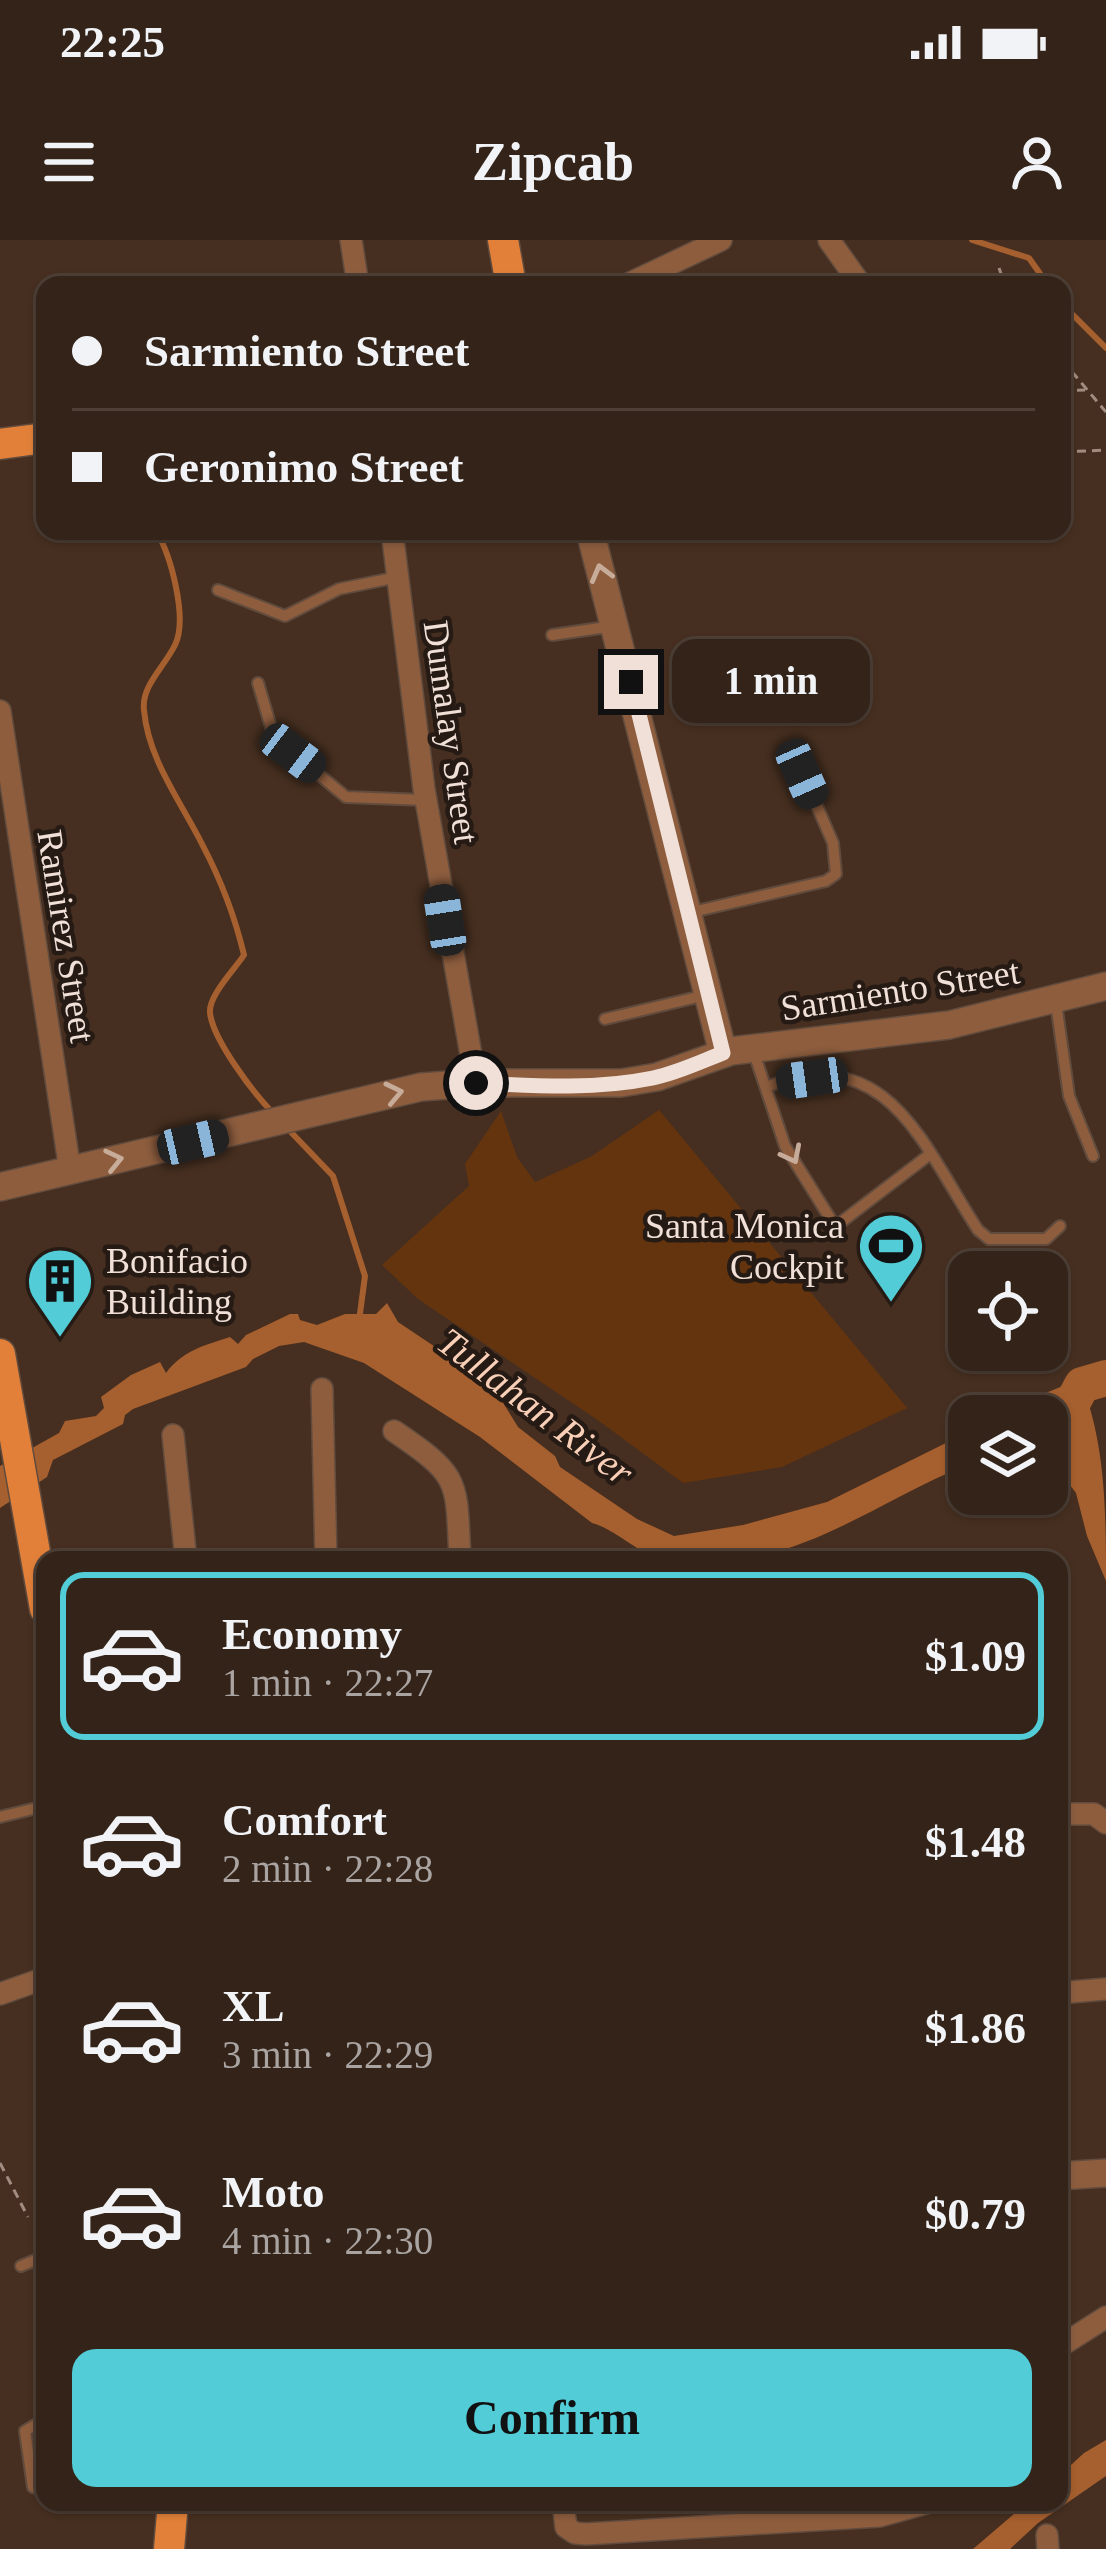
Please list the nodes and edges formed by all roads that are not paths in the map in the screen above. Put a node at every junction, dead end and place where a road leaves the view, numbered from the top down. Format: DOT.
graph roads {
  1 [pos="351,240"];
  2 [pos="503,240"];
  3 [pos="721,240"];
  4 [pos="829,240"];
  5 [pos="357,276"];
  6 [pos="509,276"];
  7 [pos="645,276"];
  8 [pos="855,276"];
  9 [pos="36,438"];
  10 [pos="0,444"];
  11 [pos="393,540"];
  12 [pos="592,540"];
  13 [pos="398,577"];
  14 [pos="218,590"];
  15 [pos="616,626"];
  16 [pos="552,635"];
  17 [pos="258,683"];
  18 [pos="0,711"];
  19 [pos="802,774"];
  20 [pos="425,800"];
  21 [pos="688,913"];
  22 [pos="1105,986"];
  23 [pos="709,994"];
  24 [pos="1055,999"];
  25 [pos="605,1019"];
  26 [pos="753,1048"];
  27 [pos="723,1053"];
  28 [pos="476,1083"];
  29 [pos="766,1087"];
  30 [pos="929,1155"];
  31 [pos="1093,1156"];
  32 [pos="70,1170"];
  33 [pos="0,1187"];
  34 [pos="1060,1226"];
  35 [pos="0,1354"];
  36 [pos="322,1389"];
  37 [pos="394,1431"];
  38 [pos="173,1435"];
  39 [pos="185,1551"];
  40 [pos="326,1551"];
  41 [pos="460,1551"];
  42 [pos="36,1558"];
  43 [pos="36,1808"];
  44 [pos="1068,1814"];
  45 [pos="0,1817"];
  46 [pos="1106,1823"];
  47 [pos="36,1981"];
  48 [pos="1106,1989"];
  49 [pos="1068,1992"];
  50 [pos="0,1994"];
  51 [pos="1106,2173"];
  52 [pos="1068,2175"];
  53 [pos="36,2260"];
  54 [pos="21,2266"];
  55 [pos="1106,2317"];
  56 [pos="1068,2341"];
  57 [pos="36,2424"];
  58 [pos="36,2488"];
  59 [pos="172,2511"];
  60 [pos="564,2511"];
  61 [pos="898,2511"];
  62 [pos="741,2513"];
  63 [pos="169,2549"];
  1 -- 5 [label="street"];
  2 -- 6 [label="main road"];
  3 -- 7 [label="street"];
  4 -- 8 [label="street"];
  9 -- 10 [label="main road"];
  11 -- 13 [label="street, Dumalay Street"];
  15 -- 12 [label="street, one-way"];
  13 -- 14 [label="lane"];
  13 -- 20 [label="street, Dumalay Street"];
  15 -- 16 [label="lane"];
  15 -- 21 [label="street"];
  17 -- 20 [label="lane"];
  18 -- 32 [label="street, Ramirez Street"];
  19 -- 21 [label="lane"];
  20 -- 28 [label="street, Dumalay Street"];
  21 -- 23 [label="street"];
  22 -- 24 [label="street, Sarmiento Street"];
  23 -- 25 [label="lane"];
  23 -- 27 [label="street"];
  24 -- 26 [label="street, Sarmiento Street"];
  24 -- 31 [label="lane"];
  26 -- 27 [label="street, Sarmiento Street"];
  26 -- 29 [label="lane"];
  27 -- 28 [label="street, Sarmiento Street"];
  32 -- 28 [label="street, Sarmiento Street, one-way"];
  29 -- 30 [label="lane"];
  29 -- 30 [label="lane, one-way"];
  30 -- 34 [label="lane"];
  32 -- 33 [label="street, Sarmiento Street"];
  35 -- 42 [label="main road"];
  36 -- 40 [label="street"];
  37 -- 41 [label="street"];
  38 -- 39 [label="street"];
  43 -- 45 [label="lane"];
  44 -- 46 [label="street"];
  47 -- 50 [label="street"];
  48 -- 49 [label="street"];
  51 -- 52 [label="street"];
  53 -- 54 [label="lane"];
  55 -- 56 [label="street"];
  57 -- 58 [label="lane"];
  59 -- 63 [label="main road"];
  60 -- 62 [label="street"];
  61 -- 62 [label="street"];
}
